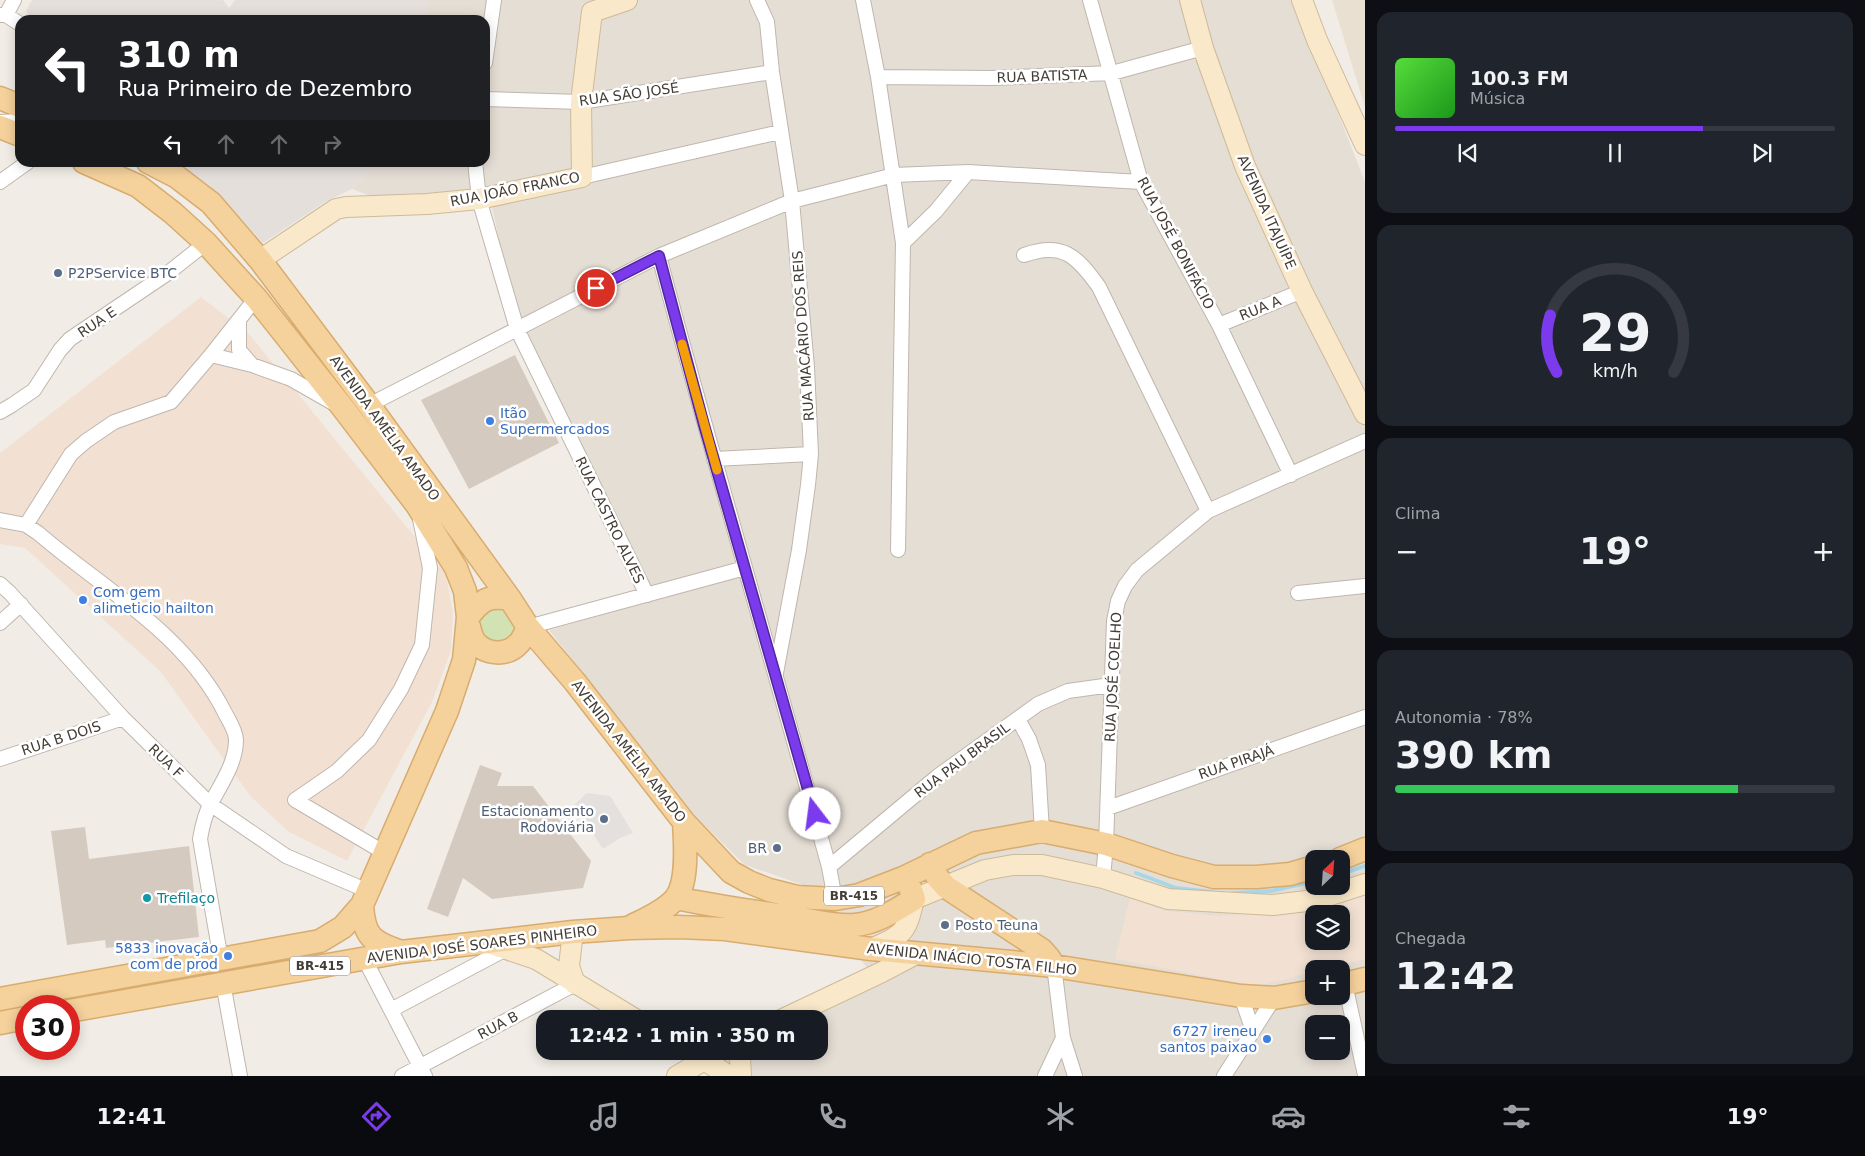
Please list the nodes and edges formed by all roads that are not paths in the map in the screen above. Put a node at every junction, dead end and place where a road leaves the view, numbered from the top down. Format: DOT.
graph roads {
  1 [pos="14,0"];
  2 [pos="494,0"];
  3 [pos="627,0"];
  4 [pos="757,0"];
  5 [pos="863,0"];
  6 [pos="1090,0"];
  7 [pos="1190,0"];
  8 [pos="1302,0"];
  9 [pos="593,6"];
  10 [pos="3,15"];
  11 [pos="15,21"];
  12 [pos="490,28"];
  13 [pos="1203,48"];
  14 [pos="772,72"];
  15 [pos="1112,73"];
  16 [pos="878,78"];
  17 [pos="0,98"];
  18 [pos="490,99"];
  19 [pos="581,102"];
  20 [pos="15,104"];
  21 [pos="15,121"];
  22 [pos="0,122"];
  23 [pos="0,127"];
  24 [pos="780,132"];
  25 [pos="15,133"];
  26 [pos="1365,144"];
  27 [pos="21,167"];
  28 [pos="95,167"];
  29 [pos="157,167"];
  30 [pos="476,167"];
  31 [pos="968,172"];
  32 [pos="894,175"];
  33 [pos="582,177"];
  34 [pos="0,182"];
  35 [pos="1141,182"];
  36 [pos="479,199"];
  37 [pos="792,201"];
  38 [pos="206,243"];
  39 [pos="903,243"];
  40 [pos="1024,255"];
  41 [pos="659,256"];
  42 [pos="260,260"];
  43 [pos="1302,291"];
  44 [pos="256,298"];
  45 [pos="239,320"];
  46 [pos="1219,325"];
  47 [pos="517,329"];
  48 [pos="211,355"];
  49 [pos="252,365"];
  50 [pos="369,405"];
  51 [pos="343,408"];
  52 [pos="0,412"];
  53 [pos="1365,414"];
  54 [pos="1365,441"];
  55 [pos="811,454"];
  56 [pos="714,459"];
  57 [pos="1291,475"];
  58 [pos="417,505"];
  59 [pos="1208,511"];
  60 [pos="0,520"];
  61 [pos="26,525"];
  62 [pos="898,550"];
  63 [pos="745,568"];
  64 [pos="0,584"];
  65 [pos="1365,586"];
  66 [pos="1298,593"];
  67 [pos="647,595"];
  68 [pos="510,599"];
  69 [pos="21,604"];
  70 [pos="468,620"];
  71 [pos="0,623"];
  72 [pos="528,627"];
  73 [pos="776,673"];
  74 [pos="1111,685"];
  75 [pos="1365,716"];
  76 [pos="123,718"];
  77 [pos="1018,719"];
  78 [pos="0,759"];
  79 [pos="210,804"];
  80 [pos="1108,808"];
  81 [pos="684,822"];
  82 [pos="1042,831"];
  83 [pos="1106,844"];
  84 [pos="1365,849"];
  85 [pos="384,853"];
  86 [pos="1350,855"];
  87 [pos="930,864"];
  88 [pos="829,867"];
  89 [pos="1305,870"];
  90 [pos="903,878"];
  91 [pos="1102,878"];
  92 [pos="1365,884"];
  93 [pos="946,887"];
  94 [pos="365,898"];
  95 [pos="676,898"];
  96 [pos="835,899"];
  97 [pos="914,899"];
  98 [pos="629,928"];
  99 [pos="573,932"];
  100 [pos="497,946"];
  101 [pos="871,949"];
  102 [pos="401,952"];
  103 [pos="918,953"];
  104 [pos="364,958"];
  105 [pos="221,960"];
  106 [pos="1054,966"];
  107 [pos="882,972"];
  108 [pos="223,983"];
  109 [pos="1350,983"];
  110 [pos="575,984"];
  111 [pos="1305,993"];
  112 [pos="1241,996"];
  113 [pos="1274,998"];
  114 [pos="0,999"];
  115 [pos="80,1009"];
  116 [pos="391,1010"];
  117 [pos="619,1010"];
  118 [pos="803,1010"];
  119 [pos="15,1020"];
  120 [pos="0,1023"];
  121 [pos="1253,1031"];
  122 [pos="1063,1038"];
  123 [pos="697,1060"];
  124 [pos="712,1060"];
  125 [pos="740,1060"];
  126 [pos="423,1071"];
  127 [pos="1365,1075"];
  128 [pos="240,1076"];
  129 [pos="402,1076"];
  130 [pos="677,1076"];
  131 [pos="729,1076"];
  132 [pos="741,1076"];
  133 [pos="1045,1076"];
  134 [pos="1075,1076"];
  135 [pos="1224,1076"];
  1 -- 10 [label="street"];
  2 -- 12 [label="street"];
  3 -- 9 [label="street"];
  4 -- 14 [label="street, RUA MACÁRIO DOS REIS"];
  5 -- 16 [label="street"];
  6 -- 15 [label="street, RUA JOSÉ BONIFÁCIO"];
  7 -- 13 [label="street, AVENIDA ITAJUÍPE"];
  8 -- 26 [label="street"];
  9 -- 19 [label="street"];
  10 -- 11 [label="street"];
  13 -- 15 [label="street, RUA BATISTA"];
  13 -- 43 [label="street, AVENIDA ITAJUÍPE"];
  14 -- 19 [label="street, RUA SÃO JOSÉ"];
  14 -- 24 [label="street, RUA MACÁRIO DOS REIS"];
  15 -- 16 [label="street, RUA BATISTA"];
  15 -- 35 [label="street, RUA JOSÉ BONIFÁCIO"];
  16 -- 32 [label="street"];
  17 -- 20 [label="main road"];
  18 -- 19 [label="street, RUA SÃO JOSÉ"];
  19 -- 33 [label="street"];
  21 -- 22 [label="street"];
  23 -- 25 [label="main road"];
  24 -- 33 [label="street, RUA JOÃO FRANCO"];
  24 -- 37 [label="street, RUA MACÁRIO DOS REIS"];
  27 -- 34 [label="street"];
  28 -- 38 [label="main road, AVENIDA AMÉLIA AMADO"];
  29 -- 42 [label="main road, AVENIDA AMÉLIA AMADO"];
  30 -- 36 [label="street, RUA CASTRO ALVES"];
  31 -- 32 [label="street"];
  31 -- 35 [label="street"];
  31 -- 39 [label="street"];
  32 -- 37 [label="street"];
  32 -- 39 [label="street"];
  33 -- 36 [label="street, RUA JOÃO FRANCO"];
  35 -- 46 [label="street, RUA JOSÉ BONIFÁCIO"];
  36 -- 42 [label="street, RUA JOÃO FRANCO"];
  36 -- 47 [label="street, RUA CASTRO ALVES"];
  37 -- 41 [label="street"];
  37 -- 55 [label="street, RUA MACÁRIO DOS REIS"];
  38 -- 44 [label="main road, AVENIDA AMÉLIA AMADO"];
  38 -- 52 [label="street, RUA E"];
  39 -- 62 [label="street"];
  40 -- 59 [label="street"];
  41 -- 47 [label="street"];
  41 -- 56 [label="street"];
  42 -- 50 [label="main road, AVENIDA AMÉLIA AMADO"];
  43 -- 46 [label="street, RUA A"];
  43 -- 53 [label="street, AVENIDA ITAJUÍPE"];
  44 -- 45 [label="street"];
  44 -- 51 [label="main road, AVENIDA AMÉLIA AMADO"];
  45 -- 48 [label="street"];
  45 -- 49 [label="street"];
  46 -- 57 [label="street, RUA JOSÉ BONIFÁCIO"];
  47 -- 50 [label="street"];
  47 -- 67 [label="street, RUA CASTRO ALVES"];
  48 -- 49 [label="street"];
  48 -- 61 [label="street"];
  49 -- 51 [label="street"];
  50 -- 68 [label="main road, AVENIDA AMÉLIA AMADO"];
  51 -- 58 [label="main road, AVENIDA AMÉLIA AMADO"];
  54 -- 57 [label="street, RUA JOSÉ COELHO"];
  55 -- 56 [label="street"];
  55 -- 73 [label="street, RUA MACÁRIO DOS REIS"];
  56 -- 63 [label="street"];
  57 -- 59 [label="street, RUA JOSÉ COELHO"];
  58 -- 70 [label="main road, AVENIDA AMÉLIA AMADO"];
  58 -- 85 [label="street"];
  59 -- 74 [label="street, RUA JOSÉ COELHO"];
  60 -- 61 [label="street"];
  61 -- 79 [label="street"];
  63 -- 67 [label="street"];
  63 -- 73 [label="street"];
  64 -- 69 [label="street, RUA F"];
  65 -- 66 [label="street"];
  67 -- 72 [label="street"];
  68 -- 70 [label="main road"];
  68 -- 72 [label="main road, AVENIDA AMÉLIA AMADO / BR-415"];
  69 -- 71 [label="street"];
  69 -- 76 [label="street, RUA F"];
  70 -- 72 [label="main road"];
  70 -- 85 [label="main road, AVENIDA AMÉLIA AMADO / BR-415"];
  72 -- 81 [label="main road, AVENIDA AMÉLIA AMADO / BR-415"];
  73 -- 88 [label="street"];
  74 -- 77 [label="street, RUA PAU BRASIL"];
  74 -- 80 [label="street, RUA JOSÉ COELHO"];
  75 -- 80 [label="street, RUA PIRAJÁ"];
  76 -- 78 [label="street, RUA B DOIS"];
  76 -- 79 [label="street, RUA F"];
  77 -- 82 [label="street"];
  77 -- 88 [label="street, RUA PAU BRASIL"];
  79 -- 94 [label="street, RUA F"];
  79 -- 105 [label="street"];
  80 -- 83 [label="street, RUA JOSÉ COELHO"];
  81 -- 95 [label="main road"];
  81 -- 96 [label="main road, AVENIDA AMÉLIA AMADO / BR-415"];
  82 -- 83 [label="main road, AVENIDA AMÉLIA AMADO / BR-415"];
  82 -- 87 [label="main road, AVENIDA AMÉLIA AMADO / BR-415"];
  83 -- 89 [label="main road, AVENIDA AMÉLIA AMADO / BR-415"];
  83 -- 91 [label="street, RUA JOSÉ COELHO"];
  84 -- 86 [label="main road"];
  85 -- 94 [label="main road, AVENIDA AMÉLIA AMADO / BR-415"];
  87 -- 90 [label="main road, AVENIDA AMÉLIA AMADO / BR-415"];
  87 -- 93 [label="main road"];
  88 -- 96 [label="street"];
  90 -- 96 [label="main road, AVENIDA AMÉLIA AMADO / BR-415"];
  90 -- 97 [label="main road"];
  91 -- 92 [label="street"];
  91 -- 93 [label="street"];
  93 -- 97 [label="street"];
  93 -- 106 [label="main road"];
  94 -- 102 [label="main road"];
  94 -- 105 [label="main road, BR-415"];
  95 -- 97 [label="main road"];
  95 -- 98 [label="main road"];
  97 -- 101 [label="street"];
  98 -- 99 [label="main road, AVENIDA JOSÉ SOARES PINHEIRO / BR-415"];
  98 -- 101 [label="main road, AVENIDA INÁCIO TOSTA FILHO / BR-415"];
  99 -- 100 [label="main road, AVENIDA JOSÉ SOARES PINHEIRO / BR-415"];
  99 -- 110 [label="street"];
  100 -- 102 [label="main road, AVENIDA JOSÉ SOARES PINHEIRO / BR-415"];
  100 -- 110 [label="street"];
  100 -- 116 [label="street, AVENIDA JOSÉ SOARES PINHEIRO"];
  101 -- 103 [label="main road, AVENIDA INÁCIO TOSTA FILHO"];
  101 -- 107 [label="street"];
  102 -- 104 [label="main road, AVENIDA JOSÉ SOARES PINHEIRO / BR-415"];
  103 -- 106 [label="main road, AVENIDA INÁCIO TOSTA FILHO"];
  103 -- 107 [label="street"];
  104 -- 108 [label="main road, AVENIDA JOSÉ SOARES PINHEIRO / BR-415"];
  104 -- 116 [label="street"];
  105 -- 114 [label="main road, BR-415"];
  106 -- 112 [label="main road, AVENIDA INÁCIO TOSTA FILHO"];
  106 -- 122 [label="street"];
  107 -- 118 [label="street"];
  108 -- 115 [label="main road, AVENIDA JOSÉ SOARES PINHEIRO / BR-415"];
  108 -- 128 [label="street"];
  109 -- 127 [label="street"];
  110 -- 117 [label="street"];
  110 -- 126 [label="street, RUA B"];
  111 -- 113 [label="main road, AVENIDA INÁCIO TOSTA FILHO"];
  112 -- 113 [label="main road, AVENIDA INÁCIO TOSTA FILHO"];
  112 -- 121 [label="street"];
  113 -- 121 [label="street"];
  116 -- 126 [label="street"];
  119 -- 120 [label="main road"];
  121 -- 135 [label="street"];
  122 -- 133 [label="street"];
  122 -- 134 [label="street"];
  123 -- 130 [label="street"];
  124 -- 131 [label="street"];
  125 -- 132 [label="street"];
  126 -- 129 [label="street, RUA B"];
}
